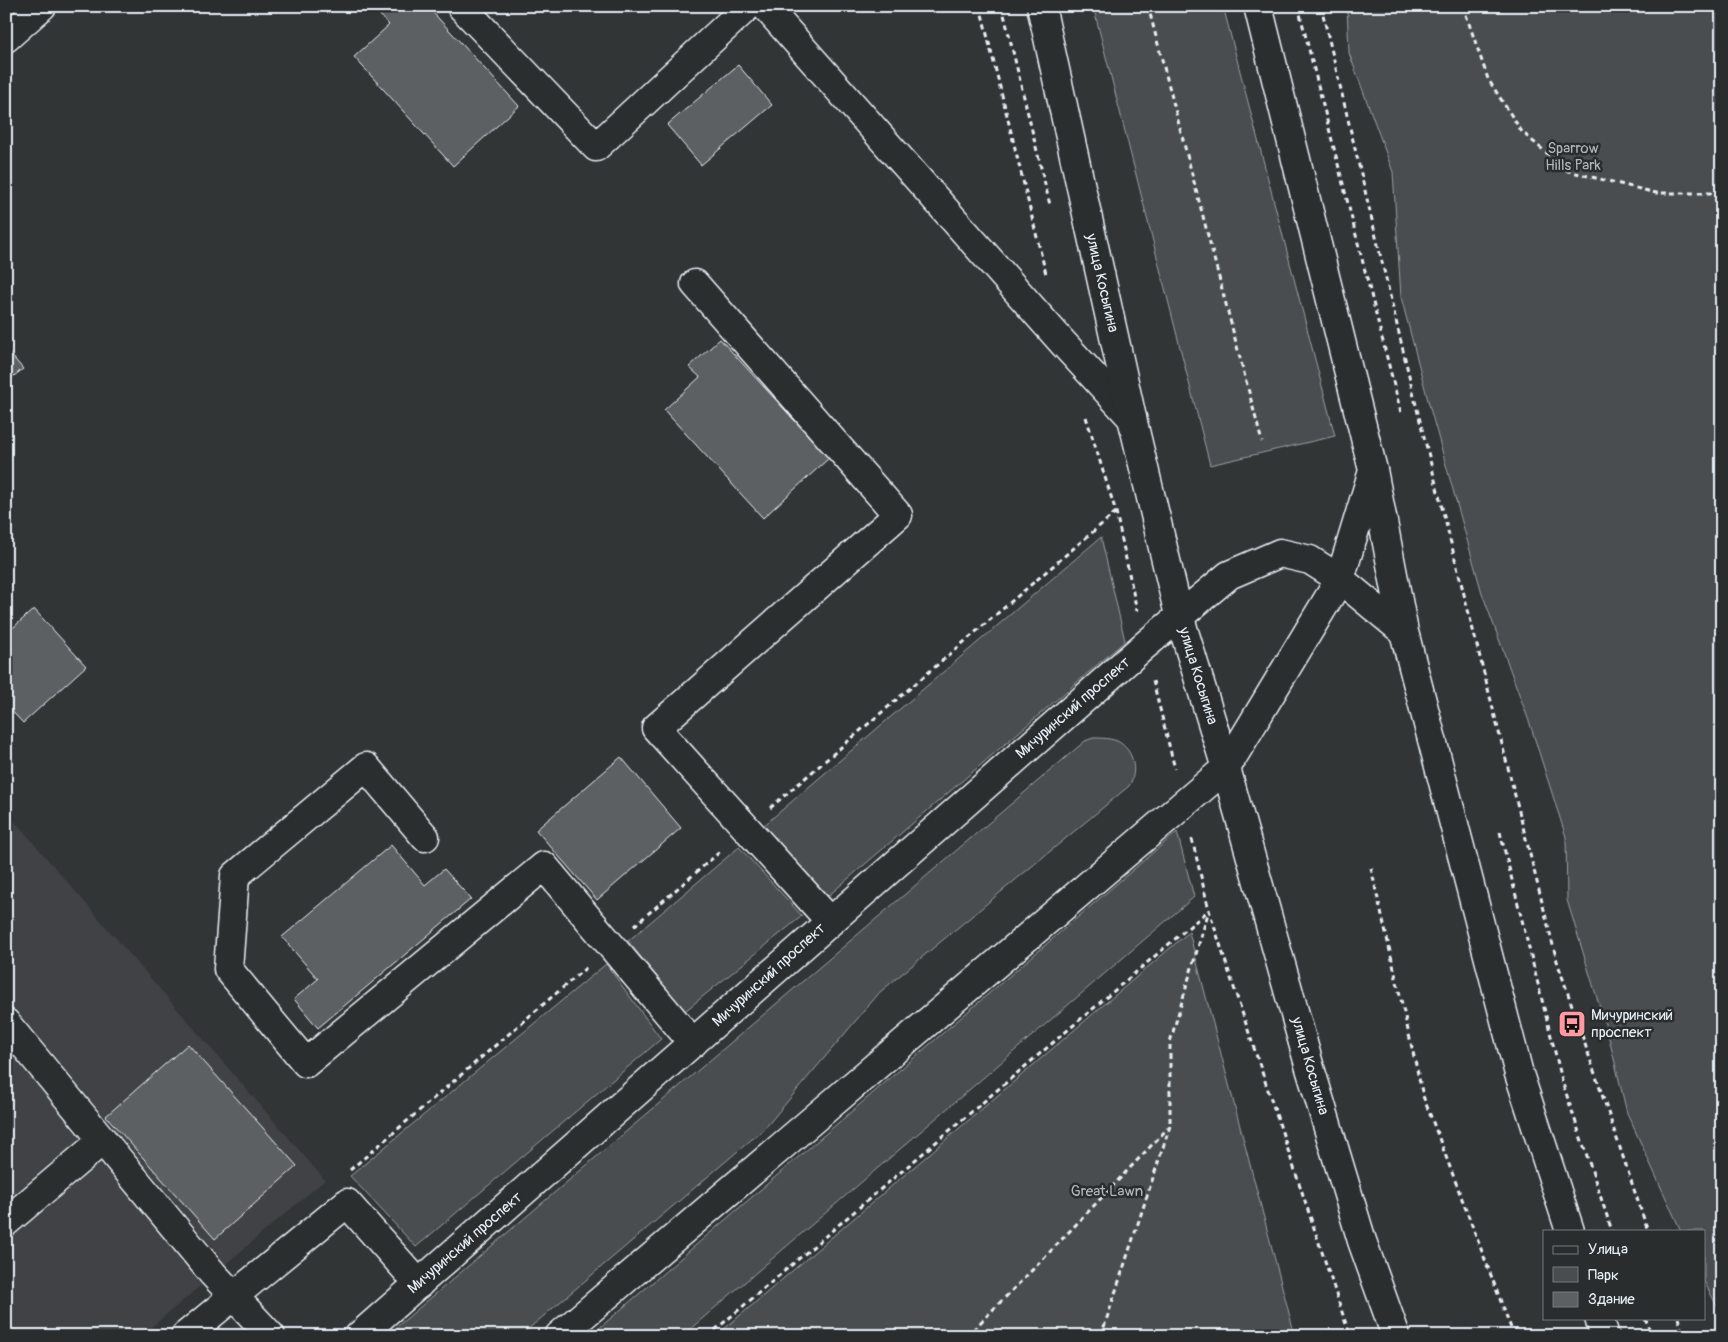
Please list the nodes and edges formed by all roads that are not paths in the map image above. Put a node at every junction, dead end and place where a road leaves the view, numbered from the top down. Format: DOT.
graph roads {
  1 [pos="42,6"];
  2 [pos="461,6"];
  3 [pos="748,6"];
  4 [pos="765,6"];
  5 [pos="1041,6"];
  6 [pos="1258,6"];
  7 [pos="6,38"];
  8 [pos="696,284"];
  9 [pos="1132,418"];
  10 [pos="1373,470"];
  11 [pos="1340,579"];
  12 [pos="1180,615"];
  13 [pos="1404,632"];
  14 [pos="1226,768"];
  15 [pos="425,837"];
  16 [pos="830,921"];
  17 [pos="6,1023"];
  18 [pos="693,1043"];
  19 [pos="103,1140"];
  20 [pos="6,1222"];
  21 [pos="1570,1230"];
  22 [pos="419,1284"];
  23 [pos="234,1297"];
  24 [pos="1600,1320"];
  25 [pos="185,1336"];
  26 [pos="271,1336"];
  27 [pos="359,1336"];
  28 [pos="559,1336"];
  29 [pos="1396,1336"];
  30 [pos="1606,1336"];
  1 -- 7 [label="main road"];
  2 -- 3 [label="main road"];
  4 -- 9 [label="main road"];
  5 -- 9 [label="main road, улица Косыгина"];
  6 -- 10 [label="main road"];
  8 -- 16 [label="main road"];
  9 -- 12 [label="main road, улица Косыгина"];
  10 -- 11 [label="main road"];
  10 -- 13 [label="main road"];
  11 -- 12 [label="main road, Мичуринский проспект"];
  11 -- 13 [label="main road, Мичуринский проспект"];
  11 -- 14 [label="main road"];
  12 -- 14 [label="main road, улица Косыгина"];
  12 -- 16 [label="main road, Мичуринский проспект"];
  13 -- 21 [label="main road"];
  14 -- 28 [label="main road"];
  14 -- 29 [label="main road, улица Косыгина"];
  15 -- 18 [label="main road"];
  16 -- 18 [label="main road, Мичуринский проспект"];
  17 -- 19 [label="main road"];
  18 -- 22 [label="main road, Мичуринский проспект"];
  19 -- 20 [label="main road"];
  19 -- 23 [label="main road"];
  22 -- 23 [label="main road"];
  22 -- 27 [label="main road, Мичуринский проспект"];
  23 -- 25 [label="main road"];
  23 -- 26 [label="main road"];
  24 -- 30 [label="main road"];
}
